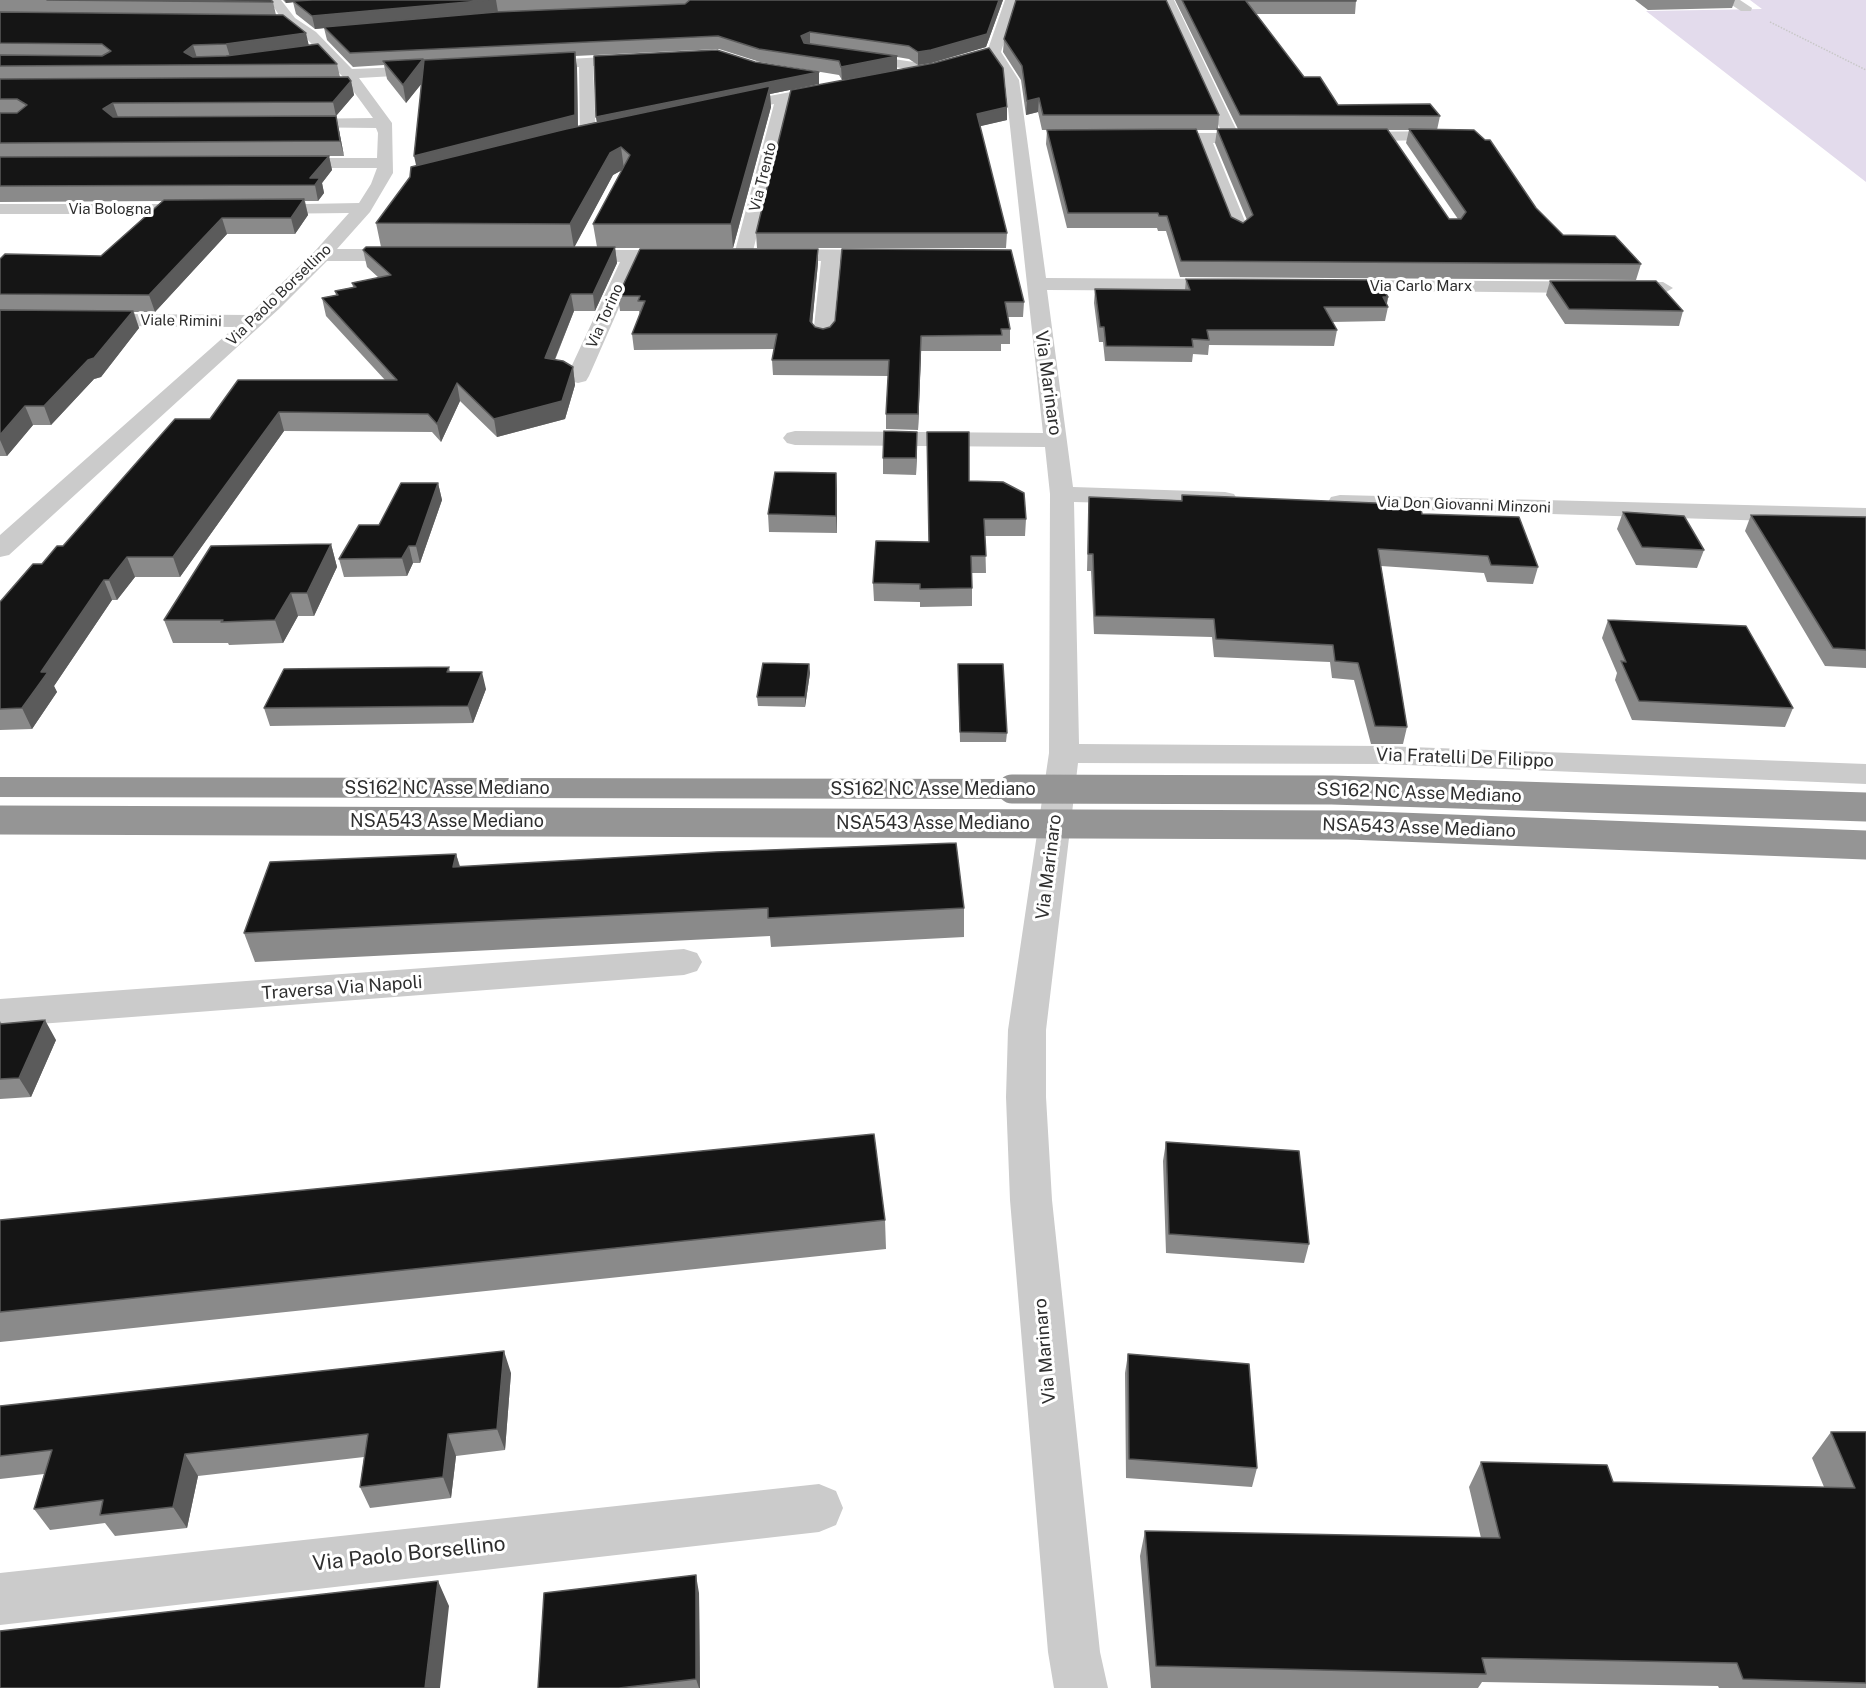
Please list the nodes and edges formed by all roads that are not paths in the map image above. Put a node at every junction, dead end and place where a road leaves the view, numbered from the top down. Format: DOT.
graph roads {
  1 [pos="1011,0"];
  2 [pos="1168,0"];
  3 [pos="1730,0"];
  4 [pos="279,6"];
  5 [pos="1746,8"];
  6 [pos="270,21"];
  7 [pos="327,34"];
  8 [pos="310,35"];
  9 [pos="541,45"];
  10 [pos="326,50"];
  11 [pos="304,53"];
  12 [pos="833,55"];
  13 [pos="656,58"];
  14 [pos="586,62"];
  15 [pos="540,64"];
  16 [pos="953,64"];
  17 [pos="516,65"];
  18 [pos="446,69"];
  19 [pos="934,69"];
  20 [pos="815,77"];
  21 [pos="885,79"];
  22 [pos="348,80"];
  23 [pos="783,98"];
  24 [pos="713,112"];
  25 [pos="384,123"];
  26 [pos="281,124"];
  27 [pos="1469,136"];
  28 [pos="1334,137"];
  29 [pos="1391,137"];
  30 [pos="1134,138"];
  31 [pos="1203,138"];
  32 [pos="1232,138"];
  33 [pos="1278,138"];
  34 [pos="567,143"];
  35 [pos="1403,155"];
  36 [pos="270,163"];
  37 [pos="386,163"];
  38 [pos="396,188"];
  39 [pos="375,193"];
  40 [pos="364,208"];
  41 [pos="0,209"];
  42 [pos="215,209"];
  43 [pos="239,209"];
  44 [pos="1240,231"];
  45 [pos="591,236"];
  46 [pos="322,255"];
  47 [pos="428,255"];
  48 [pos="743,255"];
  49 [pos="831,255"];
  50 [pos="557,256"];
  51 [pos="580,256"];
  52 [pos="698,256"];
  53 [pos="720,256"];
  54 [pos="902,256"];
  55 [pos="632,257"];
  56 [pos="1035,284"];
  57 [pos="1248,286"];
  58 [pos="1319,286"];
  59 [pos="1662,288"];
  60 [pos="0,319"];
  61 [pos="254,321"];
  62 [pos="823,336"];
  63 [pos="578,376"];
  64 [pos="795,438"];
  65 [pos="1056,440"];
  66 [pos="1062,494"];
  67 [pos="1251,499"];
  68 [pos="1322,501"];
  69 [pos="1866,516"];
  70 [pos="0,549"];
  71 [pos="1064,753"];
  72 [pos="1866,774"];
  73 [pos="0,787"];
  74 [pos="1866,807"];
  75 [pos="0,820"];
  76 [pos="1866,845"];
  77 [pos="684,962"];
  78 [pos="0,1013"];
  79 [pos="819,1508"];
  80 [pos="0,1599"];
  81 [pos="1081,1688"];
  1 -- 56 [label="street, Via Marinaro"];
  2 -- 32 [label="street"];
  3 -- 5 [label="street"];
  4 -- 6 [label="street"];
  4 -- 8 [label="street"];
  7 -- 8 [label="street"];
  8 -- 10 [label="street"];
  9 -- 15 [label="street"];
  10 -- 11 [label="street"];
  10 -- 22 [label="street"];
  12 -- 19 [label="street"];
  13 -- 14 [label="street"];
  14 -- 15 [label="street"];
  14 -- 34 [label="street"];
  15 -- 17 [label="street"];
  16 -- 19 [label="street"];
  18 -- 22 [label="street"];
  19 -- 21 [label="street"];
  20 -- 23 [label="street"];
  22 -- 25 [label="street"];
  23 -- 24 [label="street"];
  23 -- 48 [label="street, Via Trento"];
  25 -- 26 [label="street"];
  25 -- 37 [label="street, Via Paolo Borsellino"];
  27 -- 29 [label="street"];
  28 -- 29 [label="street"];
  29 -- 35 [label="street"];
  30 -- 31 [label="street"];
  31 -- 32 [label="street"];
  31 -- 44 [label="street"];
  32 -- 33 [label="street"];
  36 -- 37 [label="street"];
  37 -- 39 [label="street, Via Paolo Borsellino"];
  38 -- 39 [label="street"];
  39 -- 40 [label="street, Via Paolo Borsellino"];
  40 -- 43 [label="street"];
  40 -- 46 [label="street, Via Paolo Borsellino"];
  41 -- 42 [label="street, Via Bologna"];
  45 -- 51 [label="street"];
  46 -- 47 [label="street"];
  46 -- 61 [label="street, Via Paolo Borsellino"];
  48 -- 49 [label="street"];
  48 -- 53 [label="street"];
  49 -- 54 [label="street"];
  49 -- 62 [label="street"];
  50 -- 51 [label="street"];
  51 -- 55 [label="street"];
  52 -- 55 [label="street"];
  55 -- 63 [label="street, Via Torino"];
  56 -- 57 [label="street"];
  56 -- 65 [label="street, Via Marinaro"];
  58 -- 59 [label="street, Via Carlo Marx"];
  60 -- 61 [label="street, Viale Rimini"];
  61 -- 70 [label="street, Via Paolo Borsellino"];
  64 -- 65 [label="street"];
  65 -- 66 [label="street, Via Marinaro"];
  66 -- 67 [label="street"];
  66 -- 71 [label="street, Via Marinaro"];
  68 -- 69 [label="street, Via Don Giovanni Minzoni"];
  71 -- 72 [label="street, Via Fratelli De Filippo"];
  71 -- 81 [label="street, Via Marinaro"];
  73 -- 74 [label="highway, SS162 NC Asse Mediano, bridge"];
  75 -- 76 [label="highway, NSA543 Asse Mediano, bridge"];
  77 -- 78 [label="street, Traversa Via Napoli"];
  79 -- 80 [label="street, Via Paolo Borsellino"];
}
